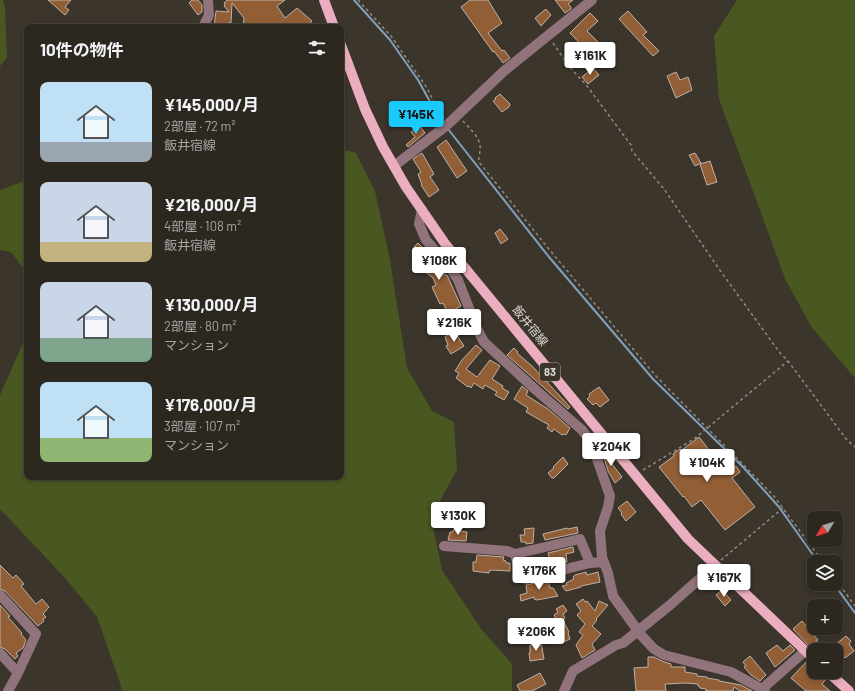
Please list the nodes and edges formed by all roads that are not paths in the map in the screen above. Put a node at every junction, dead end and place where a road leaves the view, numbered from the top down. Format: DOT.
graph roads {
  1 [pos="208,0"];
  2 [pos="324,0"];
  3 [pos="592,0"];
  4 [pos="204,24"];
  5 [pos="333,24"];
  6 [pos="344,53"];
  7 [pos="394,166"];
  8 [pos="422,210"];
  9 [pos="444,546"];
  10 [pos="515,554"];
  11 [pos="604,562"];
  12 [pos="590,563"];
  13 [pos="715,565"];
  14 [pos="0,595"];
  15 [pos="638,630"];
  16 [pos="805,650"];
  17 [pos="0,653"];
  18 [pos="18,673"];
  19 [pos="835,679"];
  20 [pos="763,690"];
  21 [pos="8,691"];
  22 [pos="564,691"];
  23 [pos="848,691"];
  1 -- 4 [label="street"];
  2 -- 5 [label="main road"];
  3 -- 7 [label="street"];
  6 -- 7 [label="main road, 飯井宿線 / 83"];
  7 -- 8 [label="main road, 飯井宿線 / 83"];
  8 -- 11 [label="street"];
  8 -- 13 [label="main road, 飯井宿線 / 83"];
  9 -- 10 [label="street"];
  10 -- 12 [label="street"];
  10 -- 12 [label="street"];
  11 -- 12 [label="street"];
  11 -- 15 [label="street"];
  13 -- 15 [label="street"];
  13 -- 16 [label="main road, 飯井宿線 / 83"];
  14 -- 18 [label="street"];
  15 -- 20 [label="street"];
  15 -- 22 [label="street"];
  16 -- 20 [label="street"];
  17 -- 18 [label="street"];
  18 -- 21 [label="street"];
  19 -- 23 [label="main road"];
}
